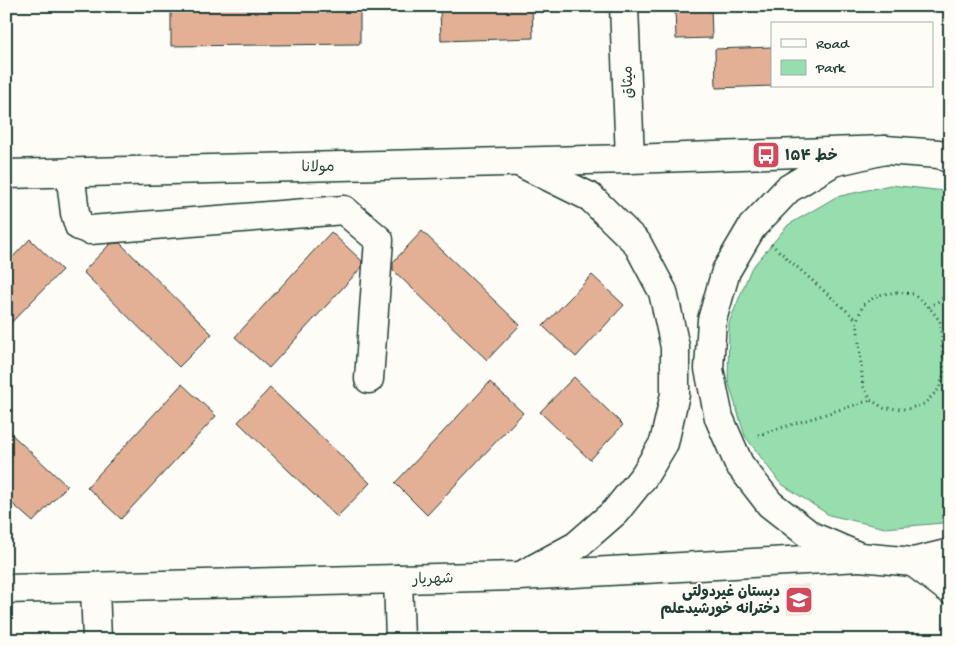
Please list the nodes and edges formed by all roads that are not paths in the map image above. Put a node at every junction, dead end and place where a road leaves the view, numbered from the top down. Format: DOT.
graph roads {
  1 [pos="624,6"];
  2 [pos="886,150"];
  3 [pos="946,156"];
  4 [pos="630,159"];
  5 [pos="516,161"];
  6 [pos="70,172"];
  7 [pos="6,174"];
  8 [pos="369,379"];
  9 [pos="950,553"];
  10 [pos="860,557"];
  11 [pos="913,562"];
  12 [pos="520,576"];
  13 [pos="398,579"];
  14 [pos="95,587"];
  15 [pos="6,590"];
  16 [pos="950,590"];
  17 [pos="97,640"];
  18 [pos="400,640"];
  1 -- 4 [label="main road, میثاق"];
  2 -- 3 [label="main road"];
  2 -- 4 [label="main road, مولانا"];
  2 -- 10 [label="main road"];
  4 -- 5 [label="main road, مولانا"];
  5 -- 6 [label="main road, مولانا"];
  5 -- 12 [label="main road"];
  6 -- 7 [label="main road, مولانا"];
  6 -- 8 [label="main road"];
  9 -- 11 [label="main road"];
  10 -- 11 [label="main road"];
  10 -- 12 [label="main road, شهریار"];
  11 -- 16 [label="main road"];
  12 -- 13 [label="main road, شهریار"];
  13 -- 14 [label="main road, شهریار"];
  13 -- 18 [label="main road"];
  14 -- 15 [label="main road, شهریار"];
  14 -- 17 [label="main road"];
}
